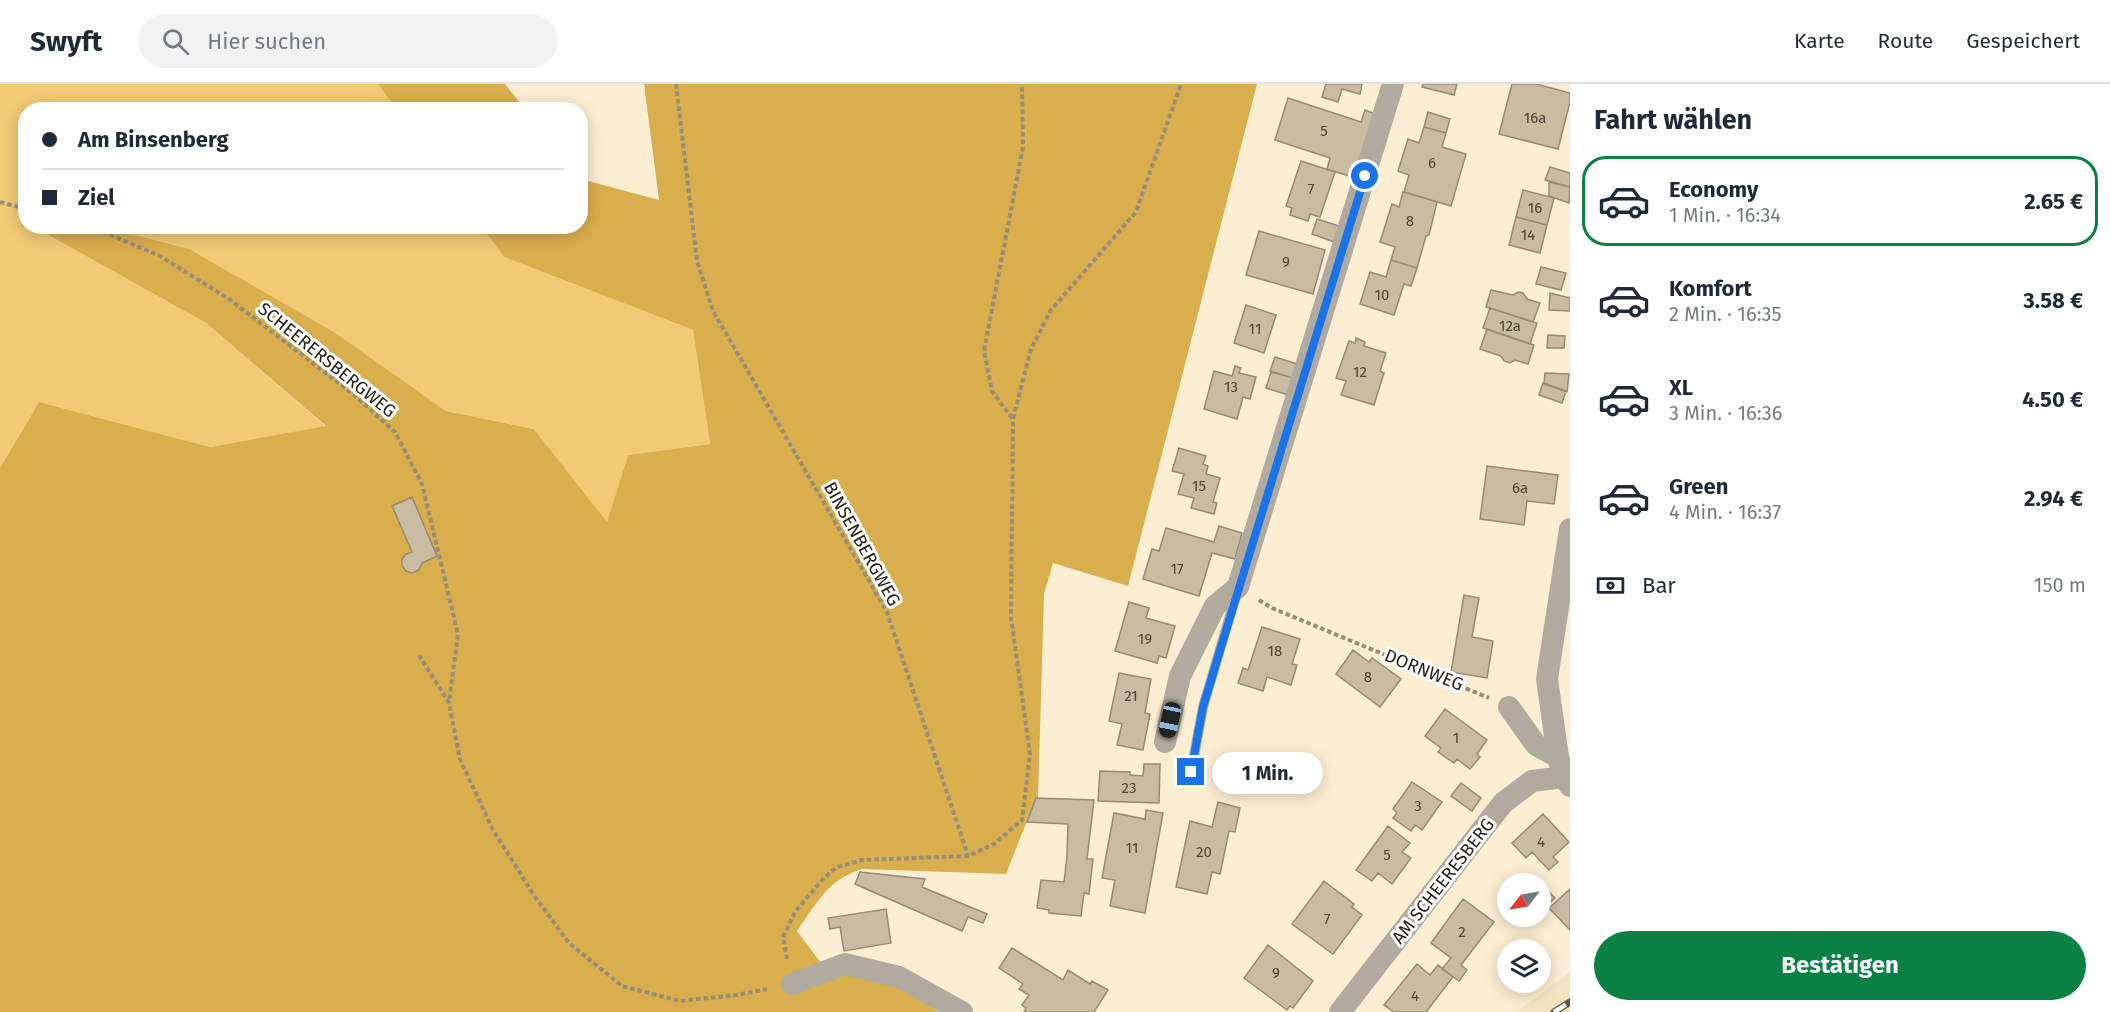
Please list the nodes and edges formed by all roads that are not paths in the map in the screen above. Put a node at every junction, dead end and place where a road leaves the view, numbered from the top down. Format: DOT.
graph roads {
  1 [pos="1393,84"];
  2 [pos="1570,529"];
  3 [pos="1238,587"];
  4 [pos="1509,707"];
  5 [pos="1166,742"];
  6 [pos="1191,772"];
  7 [pos="1564,773"];
  8 [pos="792,984"];
  9 [pos="962,1012"];
  10 [pos="1340,1012"];
  1 -- 3 [label="street"];
  2 -- 7 [label="street"];
  3 -- 5 [label="street"];
  3 -- 6 [label="lane"];
  4 -- 7 [label="street"];
  7 -- 10 [label="street, AM SCHEERESBERG"];
  8 -- 9 [label="street"];
}
